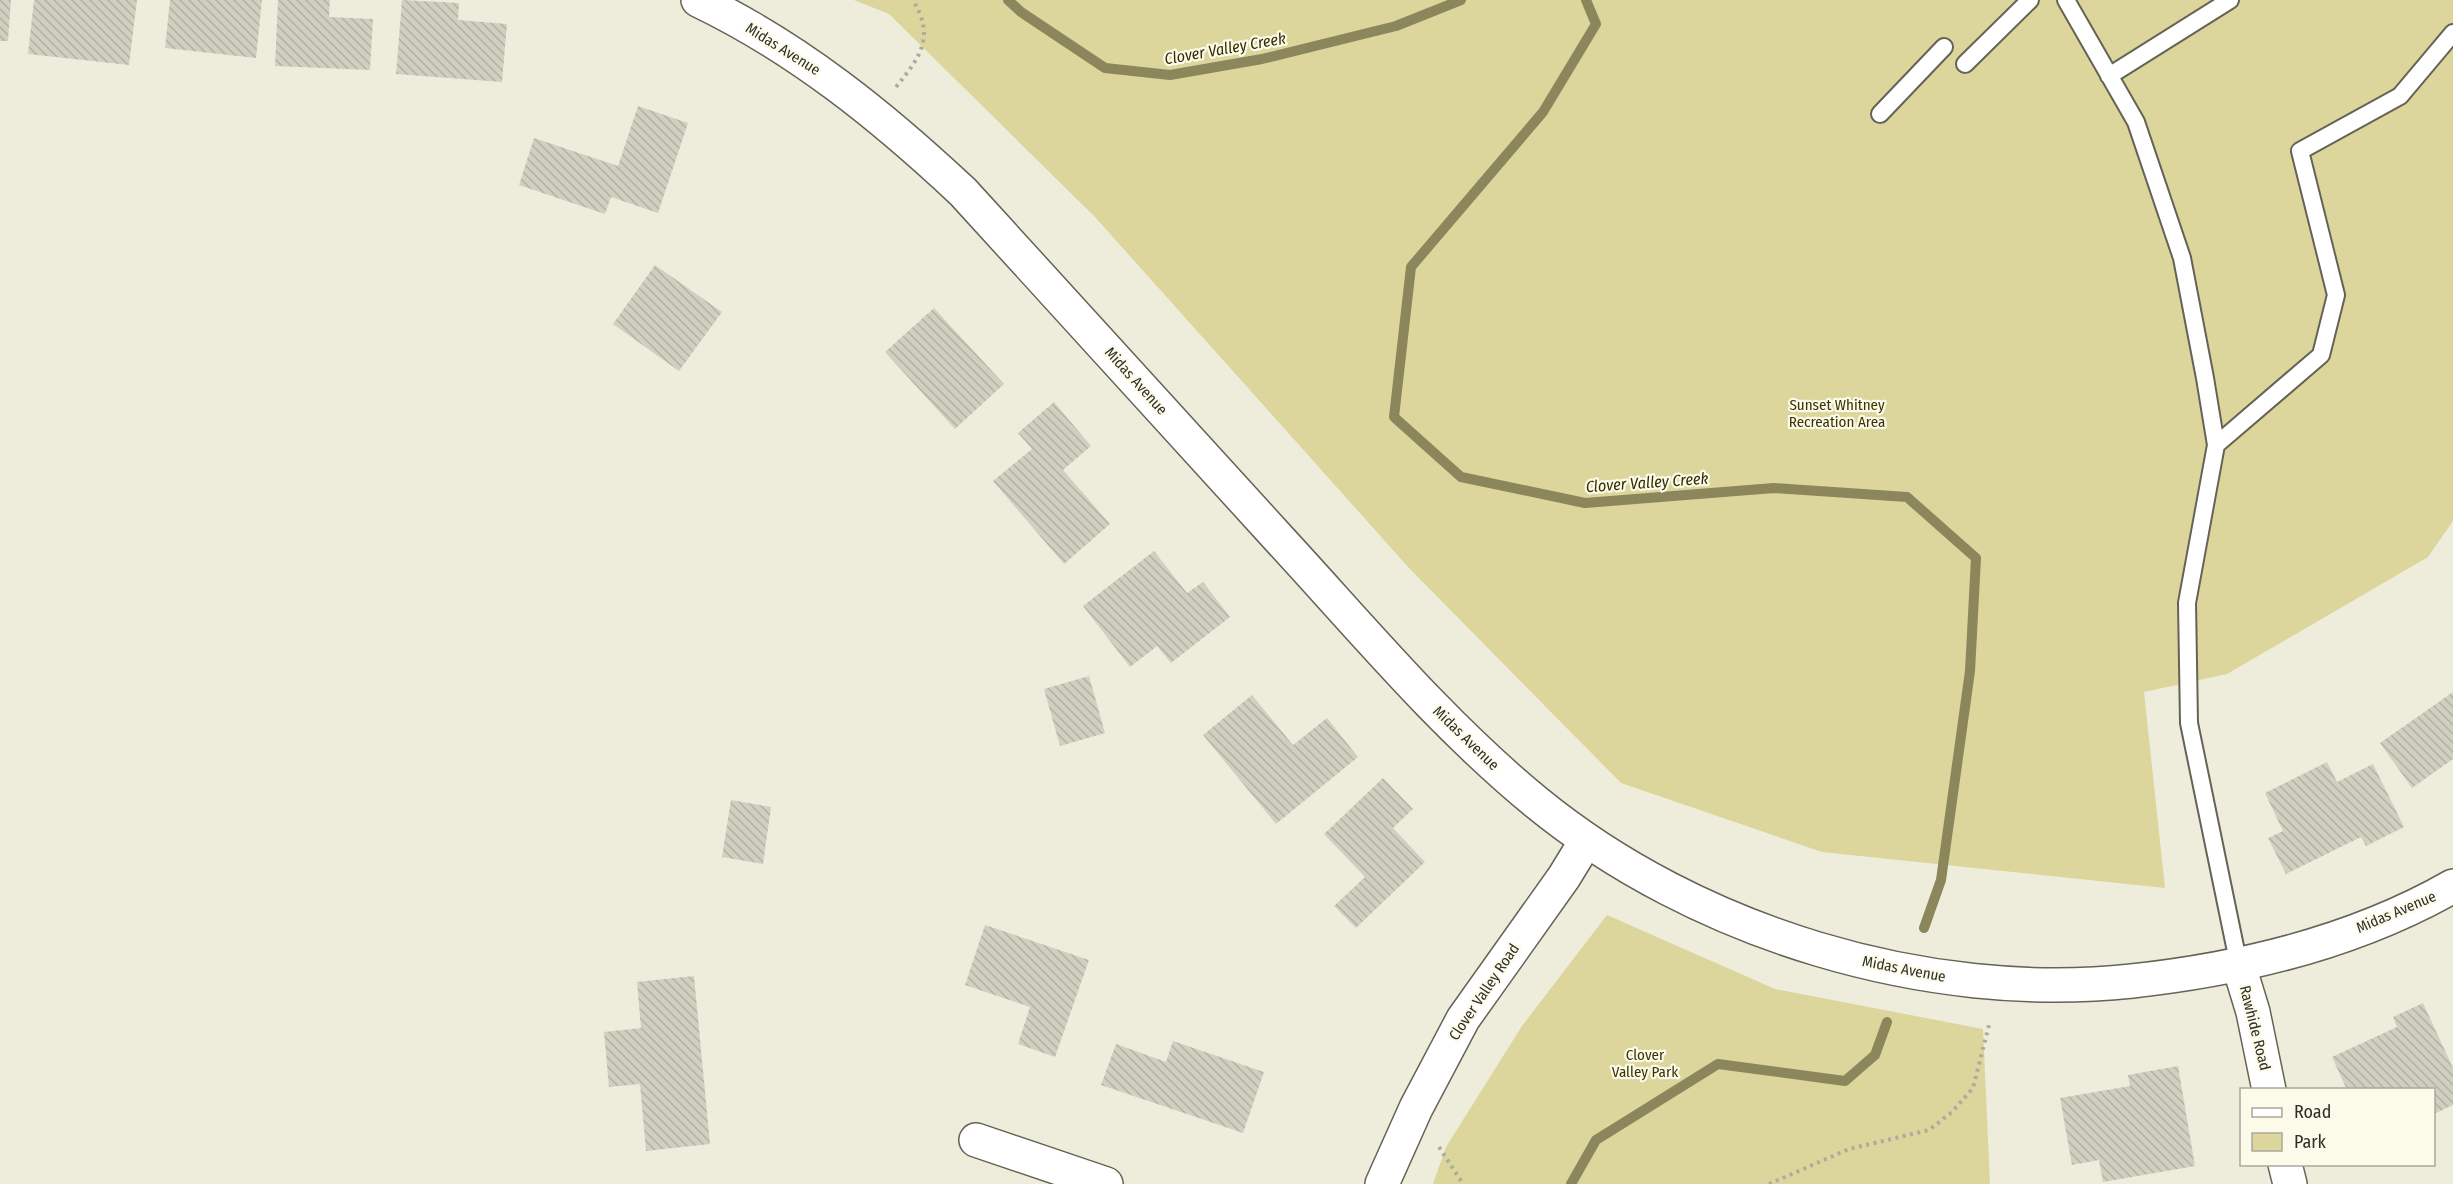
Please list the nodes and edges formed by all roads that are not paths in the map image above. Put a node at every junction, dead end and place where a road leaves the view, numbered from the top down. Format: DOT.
graph roads {
  1 [pos="698,0"];
  2 [pos="2030,0"];
  3 [pos="2067,0"];
  4 [pos="2230,0"];
  5 [pos="2453,33"];
  6 [pos="1944,47"];
  7 [pos="1965,64"];
  8 [pos="2109,76"];
  9 [pos="1880,114"];
  10 [pos="2216,445"];
  11 [pos="1586,841"];
  12 [pos="2453,886"];
  13 [pos="2239,966"];
  14 [pos="2269,1088"];
  15 [pos="976,1140"];
  16 [pos="2286,1166"];
  17 [pos="1106,1184"];
  18 [pos="1382,1184"];
  19 [pos="2290,1184"];
  1 -- 11 [label="street, Midas Avenue"];
  2 -- 7 [label="lane"];
  3 -- 8 [label="lane"];
  4 -- 8 [label="lane"];
  5 -- 10 [label="lane"];
  6 -- 9 [label="lane"];
  8 -- 10 [label="lane"];
  10 -- 13 [label="lane"];
  11 -- 13 [label="street, Midas Avenue"];
  11 -- 18 [label="street, Clover Valley Road"];
  12 -- 13 [label="street, Midas Avenue"];
  13 -- 14 [label="street, Rawhide Road"];
  15 -- 17 [label="street"];
  16 -- 19 [label="street"];
}
